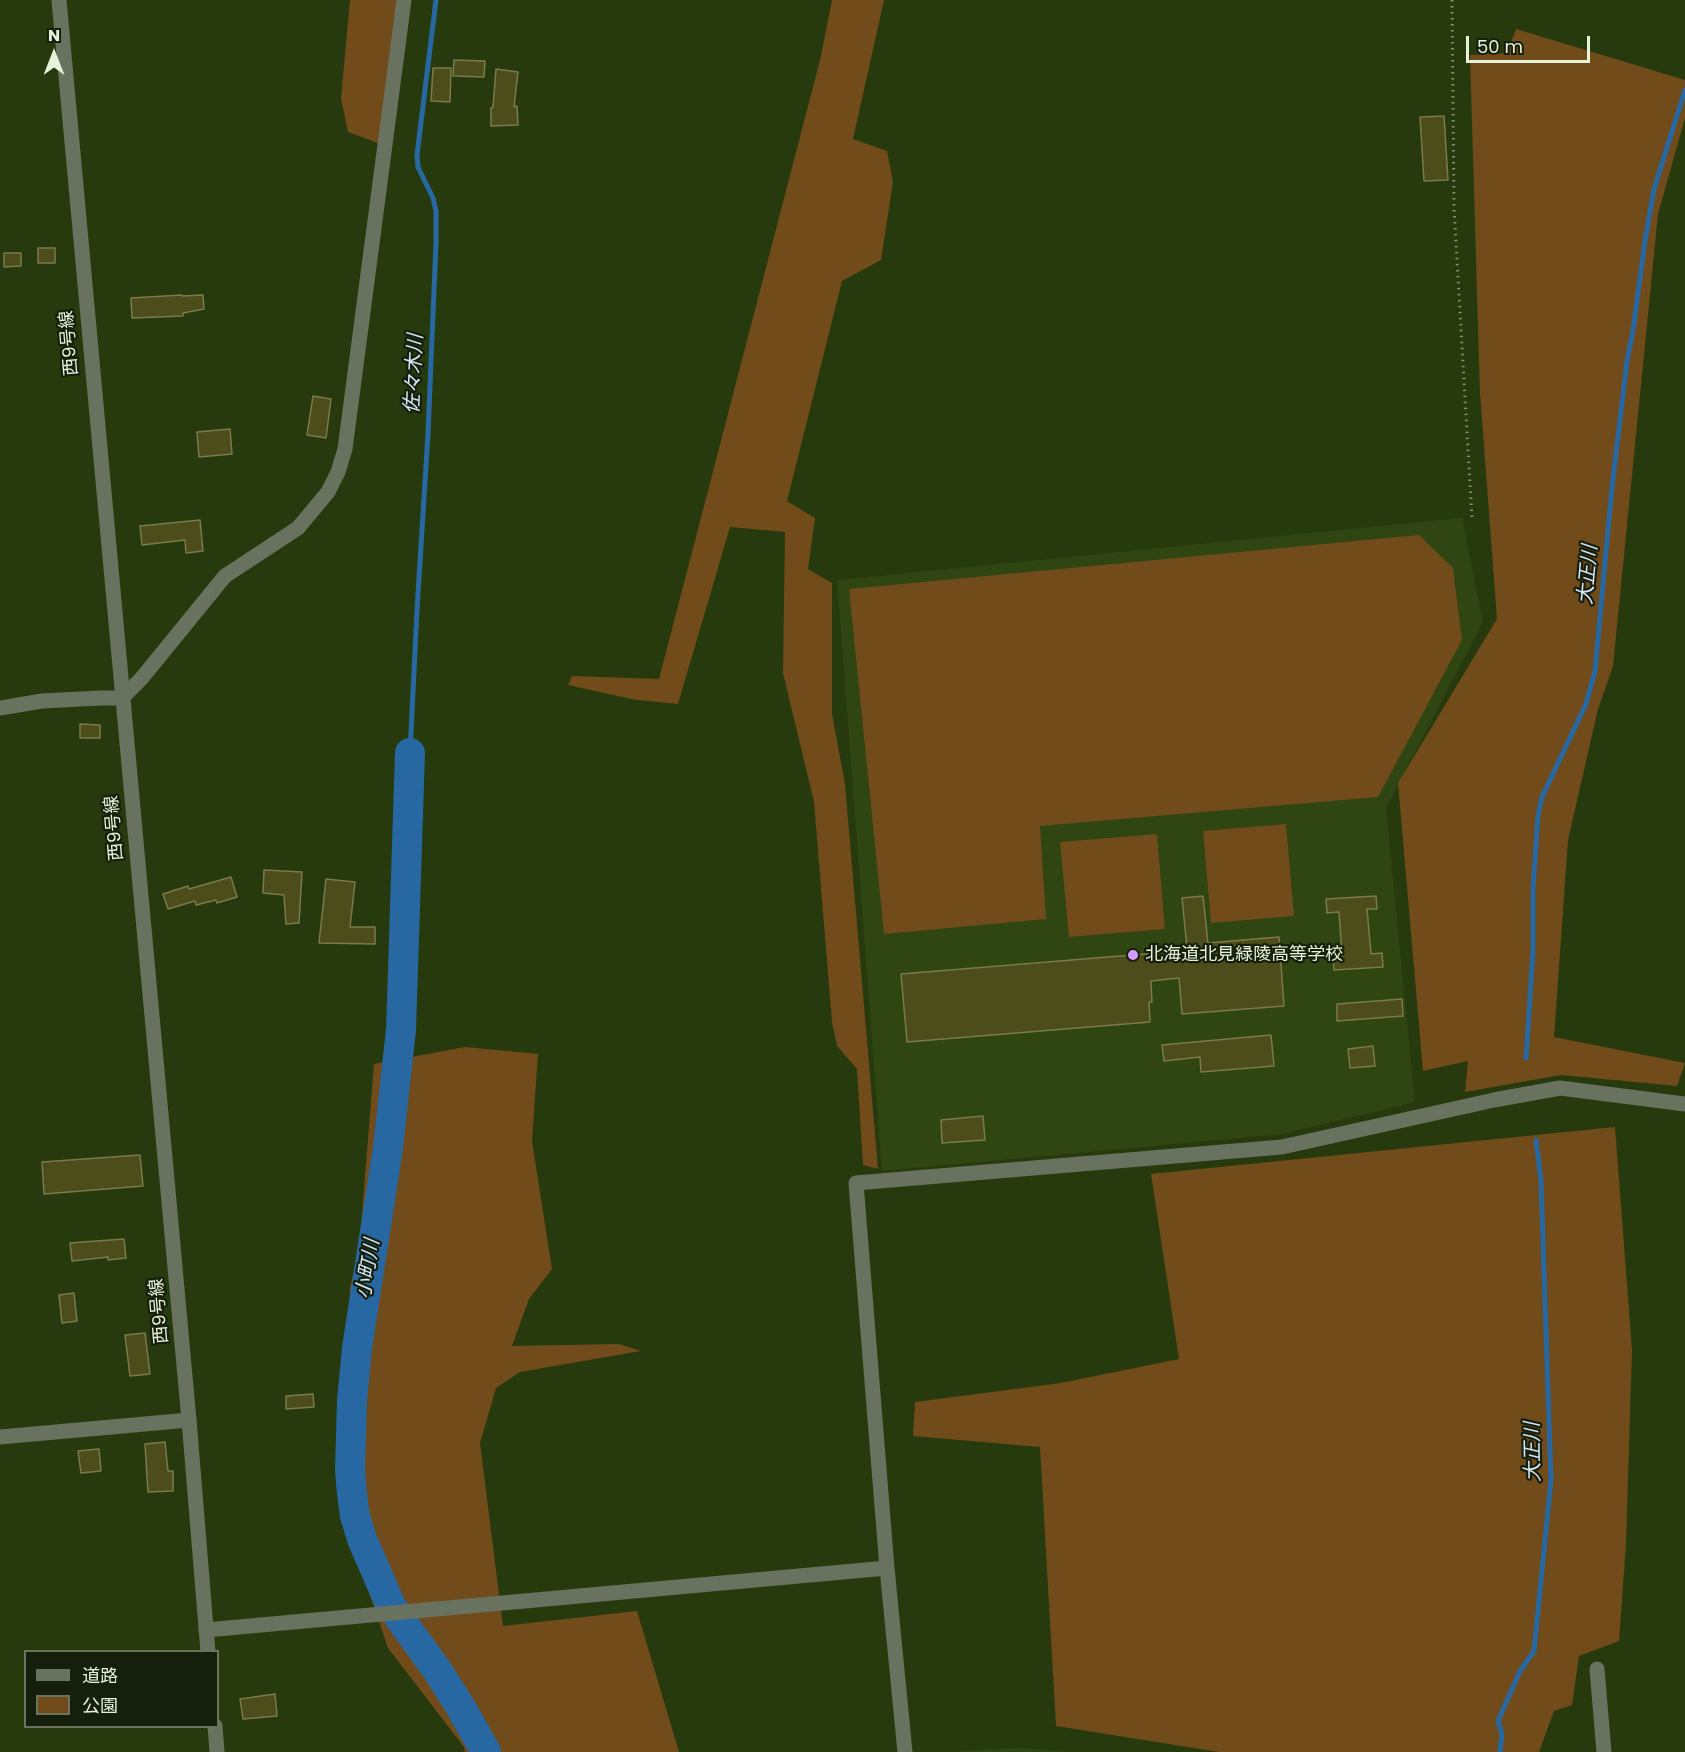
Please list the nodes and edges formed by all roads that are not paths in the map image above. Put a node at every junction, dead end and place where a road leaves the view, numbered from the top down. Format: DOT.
graph roads {
  1 [pos="59,0"];
  2 [pos="404,0"];
  3 [pos="122,698"];
  4 [pos="0,708"];
  5 [pos="1685,1104"];
  6 [pos="189,1420"];
  7 [pos="0,1437"];
  8 [pos="886,1568"];
  9 [pos="206,1630"];
  10 [pos="208,1650"];
  11 [pos="1597,1669"];
  12 [pos="215,1728"];
  13 [pos="217,1752"];
  14 [pos="905,1752"];
  15 [pos="1604,1752"];
  1 -- 3 [label="street, 西9号線"];
  2 -- 3 [label="street"];
  3 -- 4 [label="street"];
  3 -- 6 [label="street, 西9号線"];
  5 -- 8 [label="street"];
  6 -- 7 [label="street"];
  6 -- 9 [label="street, 西9号線"];
  8 -- 9 [label="street"];
  8 -- 14 [label="street"];
  9 -- 10 [label="street, 西9号線"];
  11 -- 15 [label="street"];
  12 -- 13 [label="street"];
}
